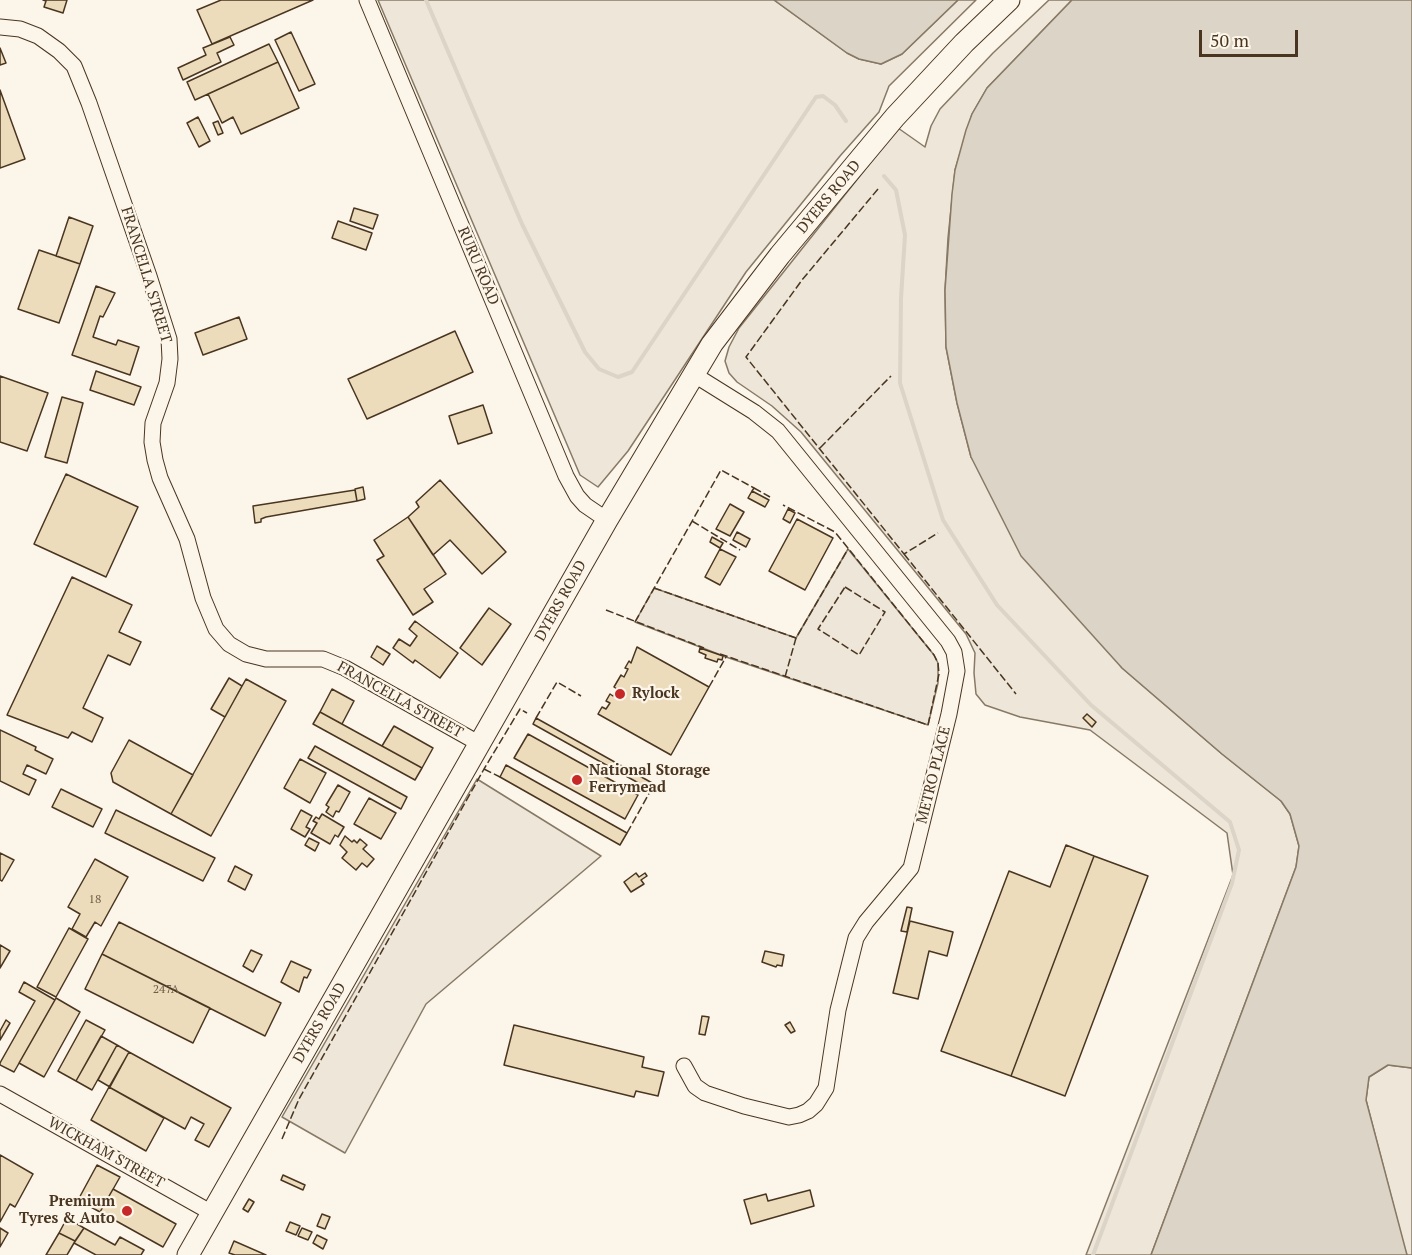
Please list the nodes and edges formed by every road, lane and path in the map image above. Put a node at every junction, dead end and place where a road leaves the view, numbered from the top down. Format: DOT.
graph roads {
  1 [pos="367,0"];
  2 [pos="1009,0"];
  3 [pos="0,27"];
  4 [pos="693,374"];
  5 [pos="607,520"];
  6 [pos="480,744"];
  7 [pos="684,1066"];
  8 [pos="0,1094"];
  9 [pos="212,1213"];
  10 [pos="188,1255"];
  1 -- 5 [label="street, RURU ROAD"];
  2 -- 4 [label="highway, DYERS ROAD"];
  3 -- 6 [label="street, FRANCELLA STREET"];
  4 -- 5 [label="highway, DYERS ROAD"];
  4 -- 7 [label="street, METRO PLACE"];
  5 -- 6 [label="highway, DYERS ROAD"];
  6 -- 9 [label="highway, DYERS ROAD"];
  8 -- 9 [label="street, WICKHAM STREET"];
  9 -- 10 [label="highway, DYERS ROAD"];
}
